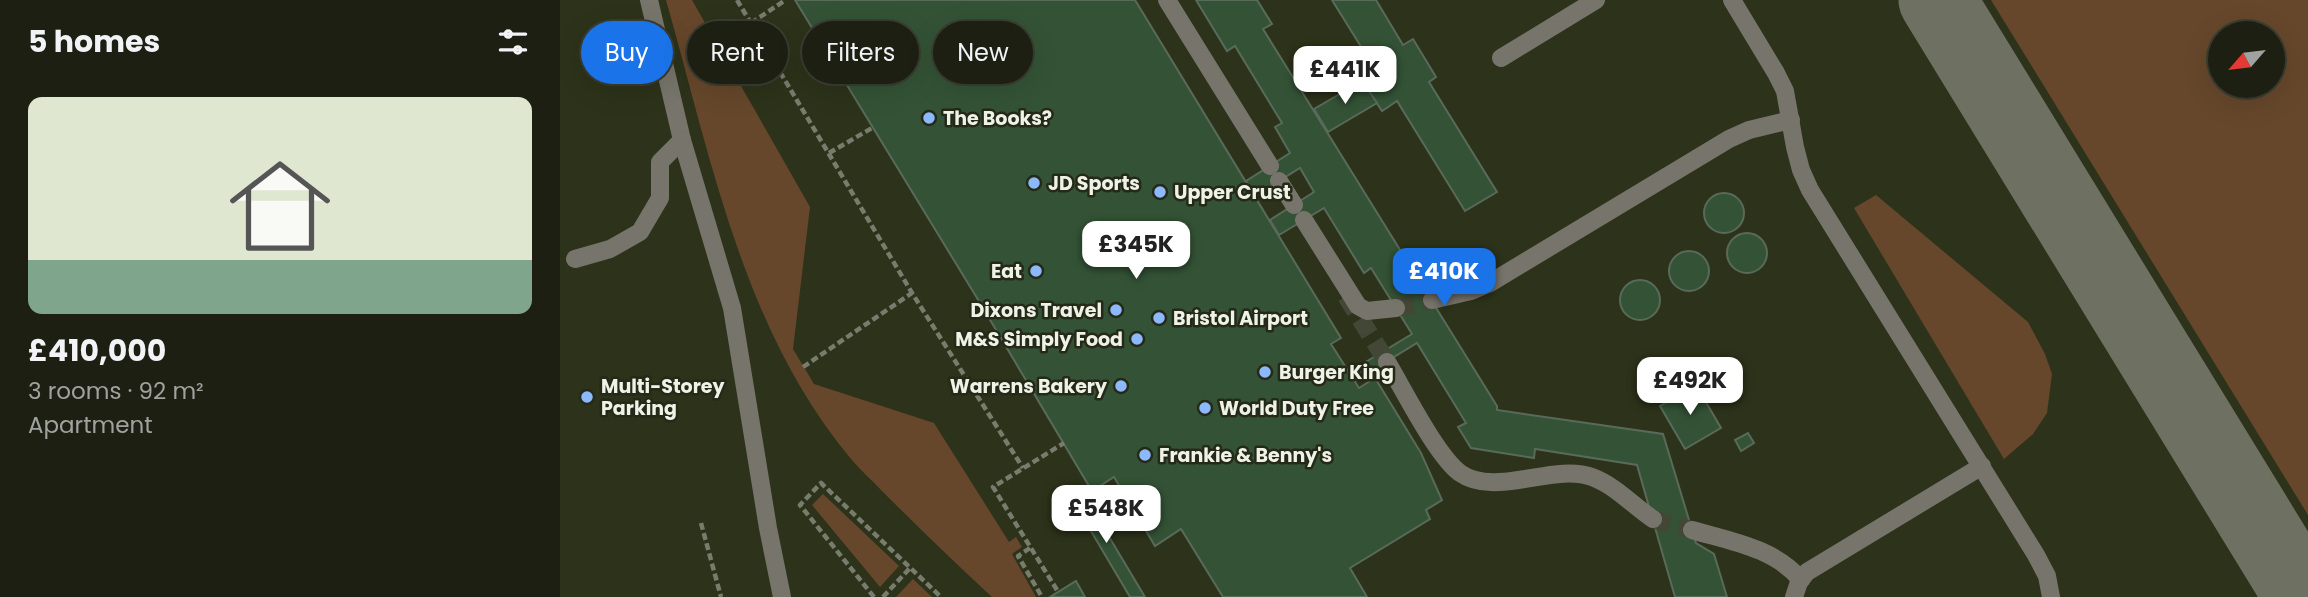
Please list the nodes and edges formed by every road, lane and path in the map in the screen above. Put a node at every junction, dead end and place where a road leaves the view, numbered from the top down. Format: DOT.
graph roads {
  1 [pos="649,0"];
  2 [pos="737,0"];
  3 [pos="1167,0"];
  4 [pos="1597,0"];
  5 [pos="1732,0"];
  6 [pos="784,1"];
  7 [pos="750,21"];
  8 [pos="754,21"];
  9 [pos="1501,58"];
  10 [pos="788,84"];
  11 [pos="1791,120"];
  12 [pos="872,128"];
  13 [pos="682,140"];
  14 [pos="829,153"];
  15 [pos="575,260"];
  16 [pos="912,293"];
  17 [pos="1432,300"];
  18 [pos="1396,308"];
  19 [pos="1387,362"];
  20 [pos="803,366"];
  21 [pos="1064,443"];
  22 [pos="1982,467"];
  23 [pos="1023,468"];
  24 [pos="1134,511"];
  25 [pos="1653,519"];
  26 [pos="701,523"];
  27 [pos="1105,530"];
  28 [pos="1692,530"];
  29 [pos="1030,548"];
  30 [pos="910,568"];
  31 [pos="1798,589"];
  32 [pos="1057,590"];
  33 [pos="721,597"];
  34 [pos="782,597"];
  35 [pos="874,597"];
  36 [pos="883,597"];
  37 [pos="941,597"];
  38 [pos="1042,597"];
  39 [pos="2051,597"];
  1 -- 13 [label="lane"];
  2 -- 7 [label="path"];
  3 -- 18 [label="lane"];
  4 -- 9 [label="lane"];
  5 -- 11 [label="lane"];
  6 -- 8 [label="path"];
  10 -- 14 [label="path"];
  11 -- 17 [label="lane"];
  11 -- 22 [label="lane"];
  12 -- 14 [label="path"];
  13 -- 15 [label="lane"];
  13 -- 34 [label="lane"];
  14 -- 16 [label="path"];
  16 -- 20 [label="path"];
  16 -- 23 [label="path"];
  19 -- 25 [label="lane"];
  21 -- 23 [label="path"];
  22 -- 31 [label="lane"];
  22 -- 39 [label="lane"];
  23 -- 29 [label="path"];
  24 -- 27 [label="path"];
  26 -- 33 [label="path"];
  28 -- 31 [label="lane"];
  29 -- 32 [label="path"];
  29 -- 38 [label="path"];
  30 -- 35 [label="path"];
  30 -- 36 [label="path"];
  30 -- 37 [label="path"];
}
